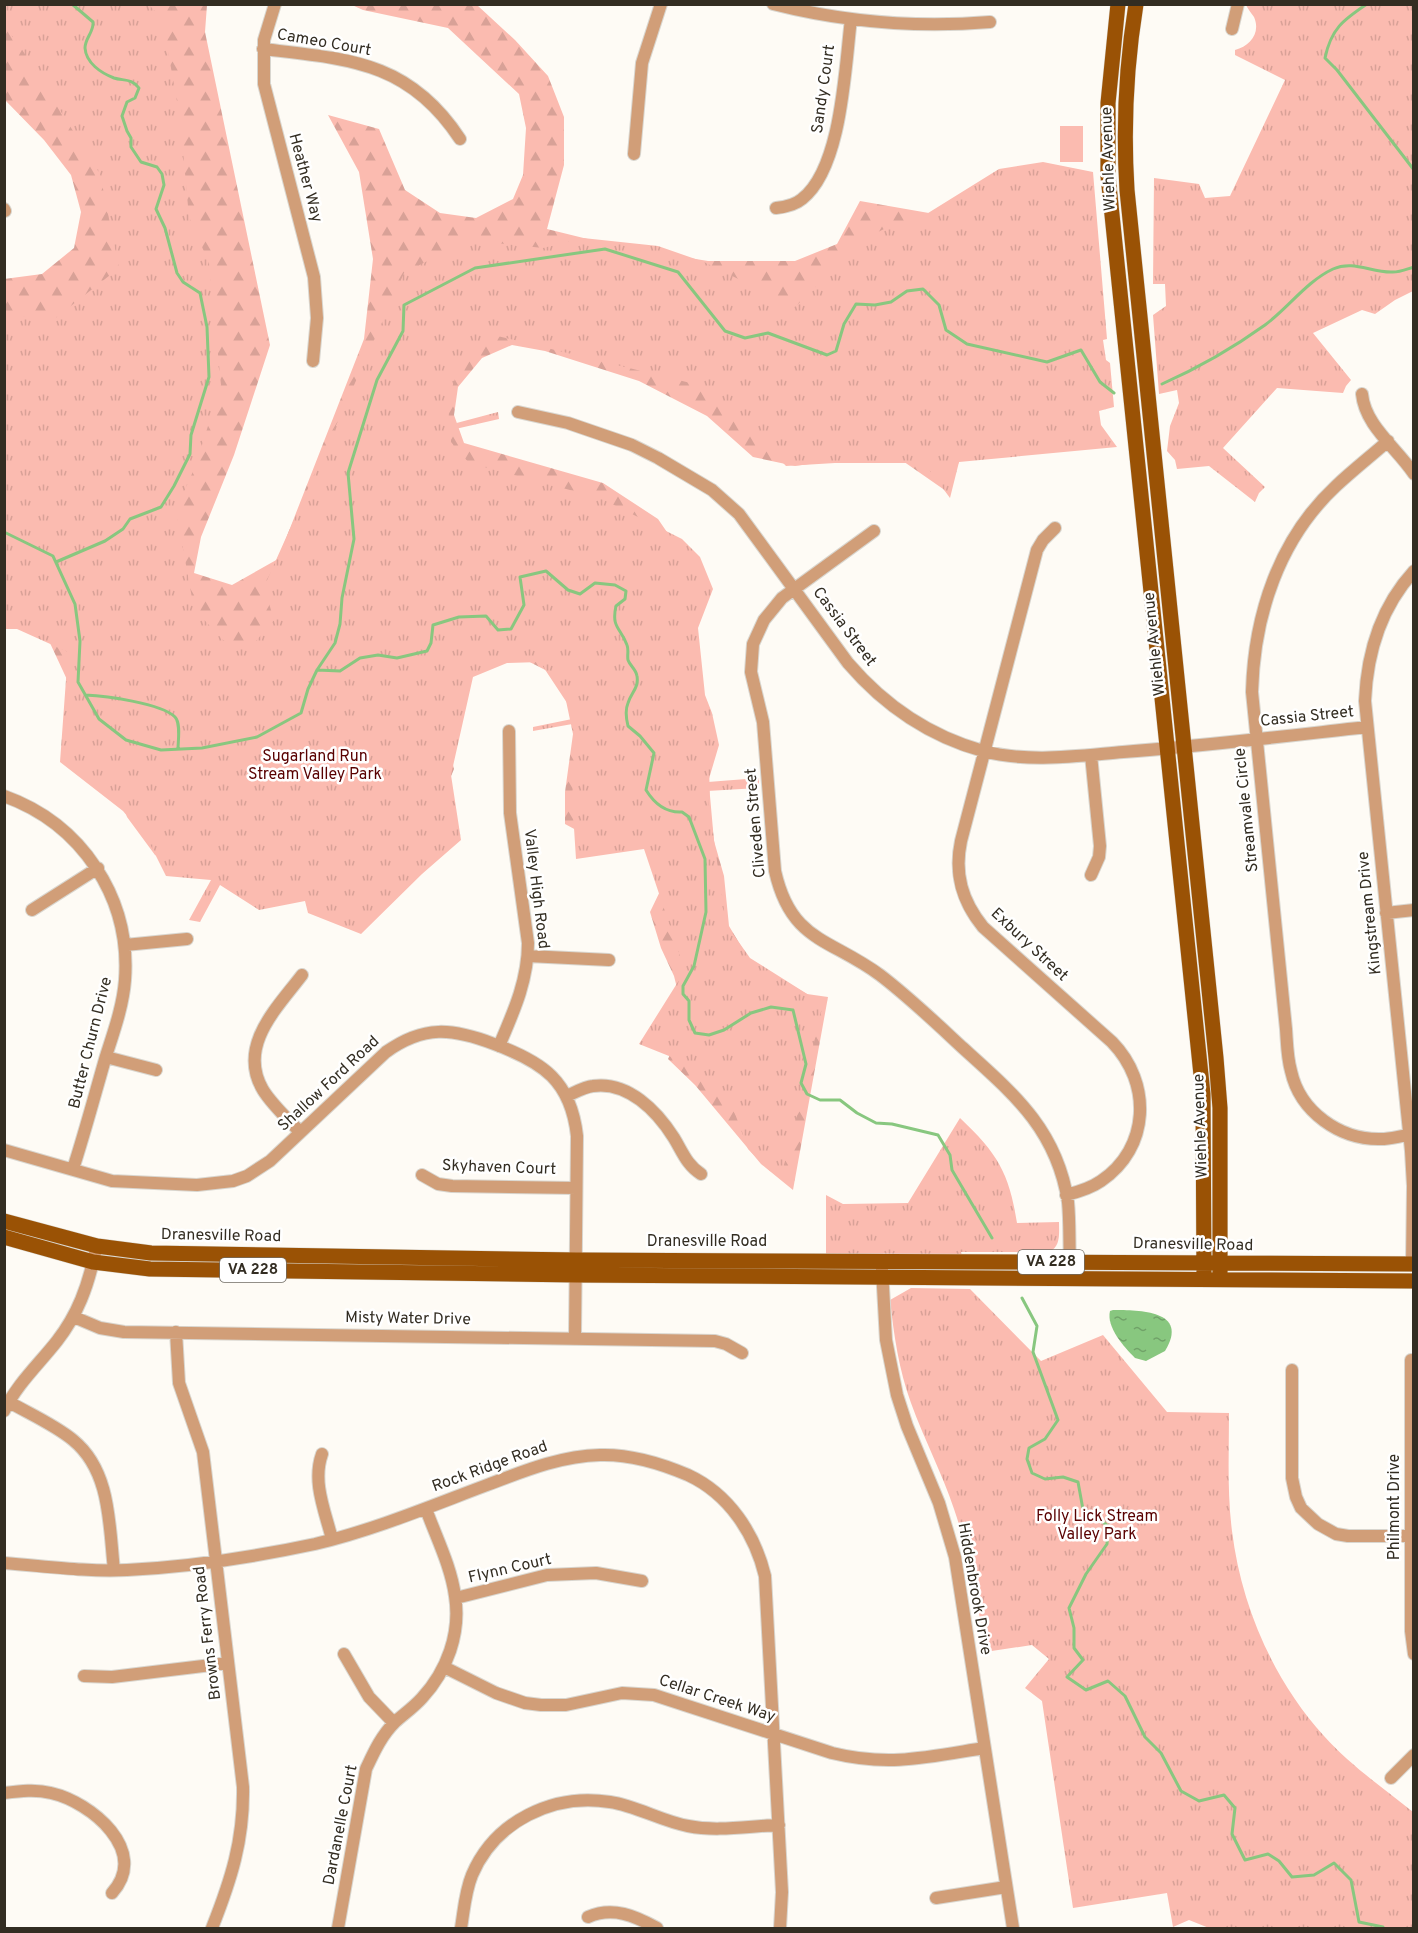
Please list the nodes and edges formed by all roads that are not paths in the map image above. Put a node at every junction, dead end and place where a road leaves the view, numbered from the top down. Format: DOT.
graph roads {
  1 [pos="275,4"];
  2 [pos="661,4"];
  3 [pos="773,4"];
  4 [pos="1118,4"];
  5 [pos="1136,4"];
  6 [pos="1238,4"];
  7 [pos="851,19"];
  8 [pos="990,21"];
  9 [pos="1232,29"];
  10 [pos="263,49"];
  11 [pos="460,140"];
  12 [pos="633,154"];
  13 [pos="776,208"];
  14 [pos="314,361"];
  15 [pos="1362,394"];
  16 [pos="518,412"];
  17 [pos="1388,441"];
  18 [pos="1413,474"];
  19 [pos="1055,528"];
  20 [pos="874,531"];
  21 [pos="1413,571"];
  22 [pos="794,589"];
  23 [pos="1367,727"];
  24 [pos="509,731"];
  25 [pos="1256,739"];
  26 [pos="1184,747"];
  27 [pos="1167,749"];
  28 [pos="984,751"];
  29 [pos="1091,755"];
  30 [pos="4,796"];
  31 [pos="98,868"];
  32 [pos="1091,875"];
  33 [pos="32,910"];
  34 [pos="1413,910"];
  35 [pos="1386,913"];
  36 [pos="187,939"];
  37 [pos="125,945"];
  38 [pos="528,956"];
  39 [pos="609,960"];
  40 [pos="302,975"];
  41 [pos="499,1046"];
  42 [pos="106,1057"];
  43 [pos="156,1070"];
  44 [pos="1203,1094"];
  45 [pos="567,1096"];
  46 [pos="300,1132"];
  47 [pos="1409,1135"];
  48 [pos="4,1150"];
  49 [pos="73,1169"];
  50 [pos="701,1174"];
  51 [pos="422,1175"];
  52 [pos="576,1188"];
  53 [pos="1066,1196"];
  54 [pos="4,1221"];
  55 [pos="4,1238"];
  56 [pos="97,1246"];
  57 [pos="576,1260"];
  58 [pos="93,1262"];
  59 [pos="882,1262"];
  60 [pos="1070,1262"];
  61 [pos="1182,1263"];
  62 [pos="1204,1264"];
  63 [pos="1221,1264"];
  64 [pos="1413,1264"];
  65 [pos="576,1275"];
  66 [pos="882,1278"];
  67 [pos="1203,1280"];
  68 [pos="1220,1281"];
  69 [pos="1413,1281"];
  70 [pos="74,1317"];
  71 [pos="176,1332"];
  72 [pos="575,1338"];
  73 [pos="742,1353"];
  74 [pos="1411,1360"];
  75 [pos="1293,1371"];
  76 [pos="7,1406"];
  77 [pos="1413,1418"];
  78 [pos="322,1454"];
  79 [pos="426,1509"];
  80 [pos="1412,1536"];
  81 [pos="332,1539"];
  82 [pos="216,1561"];
  83 [pos="4,1563"];
  84 [pos="114,1570"];
  85 [pos="642,1581"];
  86 [pos="456,1598"];
  87 [pos="344,1654"];
  88 [pos="1413,1654"];
  89 [pos="228,1663"];
  90 [pos="444,1667"];
  91 [pos="84,1676"];
  92 [pos="394,1723"];
  93 [pos="774,1734"];
  94 [pos="984,1748"];
  95 [pos="1413,1755"];
  96 [pos="1391,1778"];
  97 [pos="4,1793"];
  98 [pos="779,1825"];
  99 [pos="1006,1887"];
  100 [pos="112,1893"];
  101 [pos="936,1898"];
  102 [pos="588,1917"];
  103 [pos="213,1929"];
  104 [pos="338,1929"];
  105 [pos="461,1929"];
  106 [pos="657,1929"];
  107 [pos="780,1929"];
  108 [pos="1013,1929"];
  1 -- 10 [label="street, Heather Way"];
  2 -- 12 [label="street"];
  3 -- 7 [label="street"];
  4 -- 27 [label="main road, Wiehle Avenue"];
  5 -- 26 [label="main road, Wiehle Avenue"];
  6 -- 9 [label="street"];
  7 -- 8 [label="street"];
  7 -- 13 [label="street, Sandy Court"];
  10 -- 11 [label="street, Cameo Court"];
  10 -- 14 [label="street, Heather Way"];
  15 -- 17 [label="street"];
  16 -- 22 [label="street, Cassia Street"];
  17 -- 18 [label="street"];
  17 -- 25 [label="street, Streamvale Circle"];
  19 -- 28 [label="street, Exbury Street"];
  20 -- 22 [label="street, Cliveden Street"];
  21 -- 23 [label="street, Kingstream Drive"];
  22 -- 28 [label="street, Cassia Street"];
  22 -- 53 [label="street, Cliveden Street"];
  23 -- 25 [label="street, Cassia Street"];
  23 -- 35 [label="street, Kingstream Drive"];
  24 -- 38 [label="street, Valley High Road"];
  25 -- 26 [label="street, Cassia Street"];
  25 -- 47 [label="street, Streamvale Circle"];
  26 -- 27 [label="street, Cassia Street"];
  26 -- 63 [label="main road, Wiehle Avenue"];
  27 -- 29 [label="street, Cassia Street"];
  27 -- 44 [label="main road, Wiehle Avenue"];
  28 -- 29 [label="street, Cassia Street"];
  28 -- 53 [label="street, Exbury Street"];
  29 -- 32 [label="street"];
  30 -- 31 [label="street, Butter Churn Drive"];
  31 -- 33 [label="street"];
  31 -- 37 [label="street, Butter Churn Drive"];
  34 -- 35 [label="street"];
  35 -- 47 [label="street, Kingstream Drive"];
  36 -- 37 [label="street"];
  37 -- 42 [label="street, Butter Churn Drive"];
  38 -- 39 [label="street"];
  38 -- 41 [label="street, Valley High Road"];
  40 -- 46 [label="street"];
  41 -- 45 [label="street, Shallow Ford Road"];
  41 -- 46 [label="street, Shallow Ford Road"];
  42 -- 43 [label="street"];
  42 -- 49 [label="street, Butter Churn Drive"];
  44 -- 61 [label="main road"];
  44 -- 62 [label="main road, Wiehle Avenue"];
  45 -- 50 [label="street"];
  45 -- 52 [label="street, Shallow Ford Road"];
  46 -- 49 [label="street, Shallow Ford Road"];
  47 -- 64 [label="street, Kingstream Drive"];
  48 -- 49 [label="street, Shallow Ford Road"];
  51 -- 52 [label="street, Skyhaven Court"];
  52 -- 57 [label="street, Shallow Ford Road"];
  53 -- 60 [label="street, Cliveden Street"];
  54 -- 56 [label="main road, Dranesville Road / VA 228"];
  55 -- 58 [label="main road, Dranesville Road / VA 228"];
  56 -- 57 [label="main road, Dranesville Road / VA 228"];
  56 -- 58 [label="street"];
  57 -- 59 [label="main road, Dranesville Road / VA 228"];
  57 -- 65 [label="street, Shallow Ford Road"];
  58 -- 65 [label="main road, Dranesville Road / VA 228"];
  58 -- 70 [label="street"];
  59 -- 60 [label="main road, Dranesville Road / VA 228"];
  59 -- 66 [label="street, Hiddenbrook Drive"];
  60 -- 61 [label="main road, Dranesville Road / VA 228"];
  61 -- 62 [label="main road, Dranesville Road / VA 228"];
  62 -- 63 [label="main road, Dranesville Road / VA 228"];
  62 -- 67 [label="main road, Wiehle Avenue"];
  63 -- 64 [label="main road, Dranesville Road / VA 228"];
  63 -- 68 [label="main road, Wiehle Avenue"];
  65 -- 66 [label="main road, Dranesville Road / VA 228"];
  65 -- 72 [label="street, Shallow Ford Road"];
  66 -- 67 [label="main road, Dranesville Road / VA 228"];
  66 -- 94 [label="street, Hiddenbrook Drive"];
  67 -- 68 [label="main road, Dranesville Road / VA 228"];
  68 -- 69 [label="main road, Dranesville Road / VA 228"];
  70 -- 71 [label="street, Misty Water Drive"];
  70 -- 76 [label="street"];
  71 -- 72 [label="street, Misty Water Drive"];
  71 -- 82 [label="street, Browns Ferry Road"];
  72 -- 73 [label="street, Misty Water Drive"];
  74 -- 77 [label="street, Philmont Drive"];
  75 -- 80 [label="street"];
  76 -- 84 [label="street"];
  77 -- 80 [label="street, Philmont Drive"];
  78 -- 81 [label="street"];
  79 -- 81 [label="street, Rock Ridge Road"];
  79 -- 86 [label="street, Dardanelle Court"];
  79 -- 93 [label="street, Rock Ridge Road"];
  80 -- 88 [label="street, Philmont Drive"];
  81 -- 82 [label="street, Rock Ridge Road"];
  82 -- 84 [label="street, Rock Ridge Road"];
  82 -- 89 [label="street, Browns Ferry Road"];
  83 -- 84 [label="street, Rock Ridge Road"];
  85 -- 86 [label="street, Flynn Court"];
  86 -- 90 [label="street, Dardanelle Court"];
  87 -- 92 [label="street"];
  89 -- 91 [label="street"];
  89 -- 103 [label="street, Browns Ferry Road"];
  90 -- 92 [label="street, Dardanelle Court"];
  90 -- 93 [label="street, Cellar Creek Way"];
  92 -- 104 [label="street, Dardanelle Court"];
  93 -- 94 [label="street, Cellar Creek Way"];
  93 -- 98 [label="street, Rock Ridge Road"];
  94 -- 99 [label="street, Hiddenbrook Drive"];
  95 -- 96 [label="street"];
  97 -- 100 [label="street"];
  98 -- 105 [label="street"];
  98 -- 107 [label="street, Rock Ridge Road"];
  99 -- 101 [label="street"];
  99 -- 108 [label="street, Hiddenbrook Drive"];
  102 -- 106 [label="street"];
}
